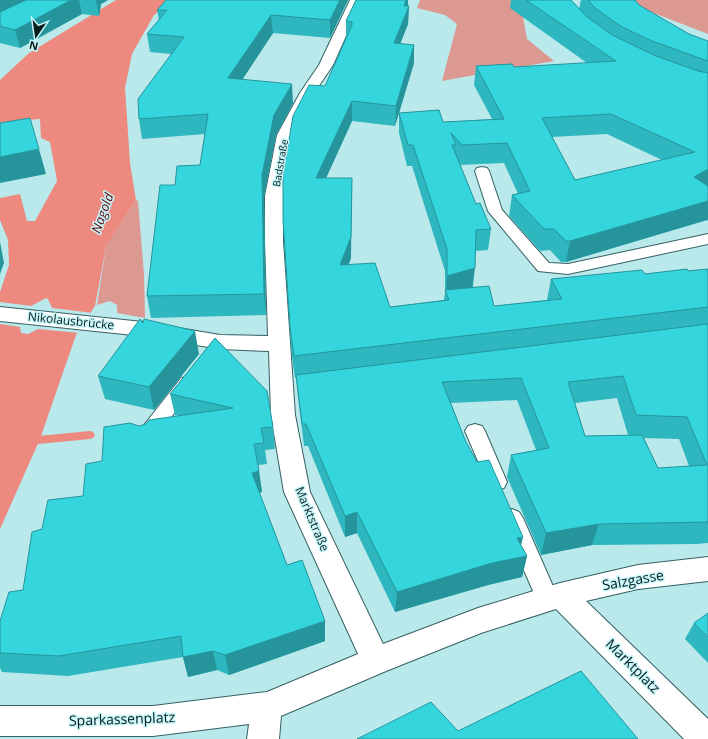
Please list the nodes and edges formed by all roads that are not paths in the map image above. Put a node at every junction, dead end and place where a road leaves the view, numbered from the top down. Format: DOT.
graph roads {
  1 [pos="356,0"];
  2 [pos="482,171"];
  3 [pos="708,240"];
  4 [pos="0,314"];
  5 [pos="220,342"];
  6 [pos="278,344"];
  7 [pos="475,431"];
  8 [pos="144,439"];
  9 [pos="708,569"];
  10 [pos="554,597"];
  11 [pos="376,661"];
  12 [pos="267,707"];
  13 [pos="0,721"];
  14 [pos="263,739"];
  15 [pos="706,739"];
  1 -- 6 [label="street, Badstraße"];
  2 -- 3 [label="lane"];
  4 -- 5 [label="street, Nikolausbrücke"];
  5 -- 6 [label="street, Nikolausbrücke"];
  5 -- 8 [label="lane"];
  6 -- 11 [label="street, Marktstraße"];
  7 -- 10 [label="lane"];
  9 -- 10 [label="street, Salzgasse"];
  10 -- 11 [label="street"];
  10 -- 15 [label="street, Marktplatz"];
  11 -- 12 [label="street"];
  12 -- 13 [label="street, Sparkassenplatz"];
  12 -- 14 [label="street"];
}
